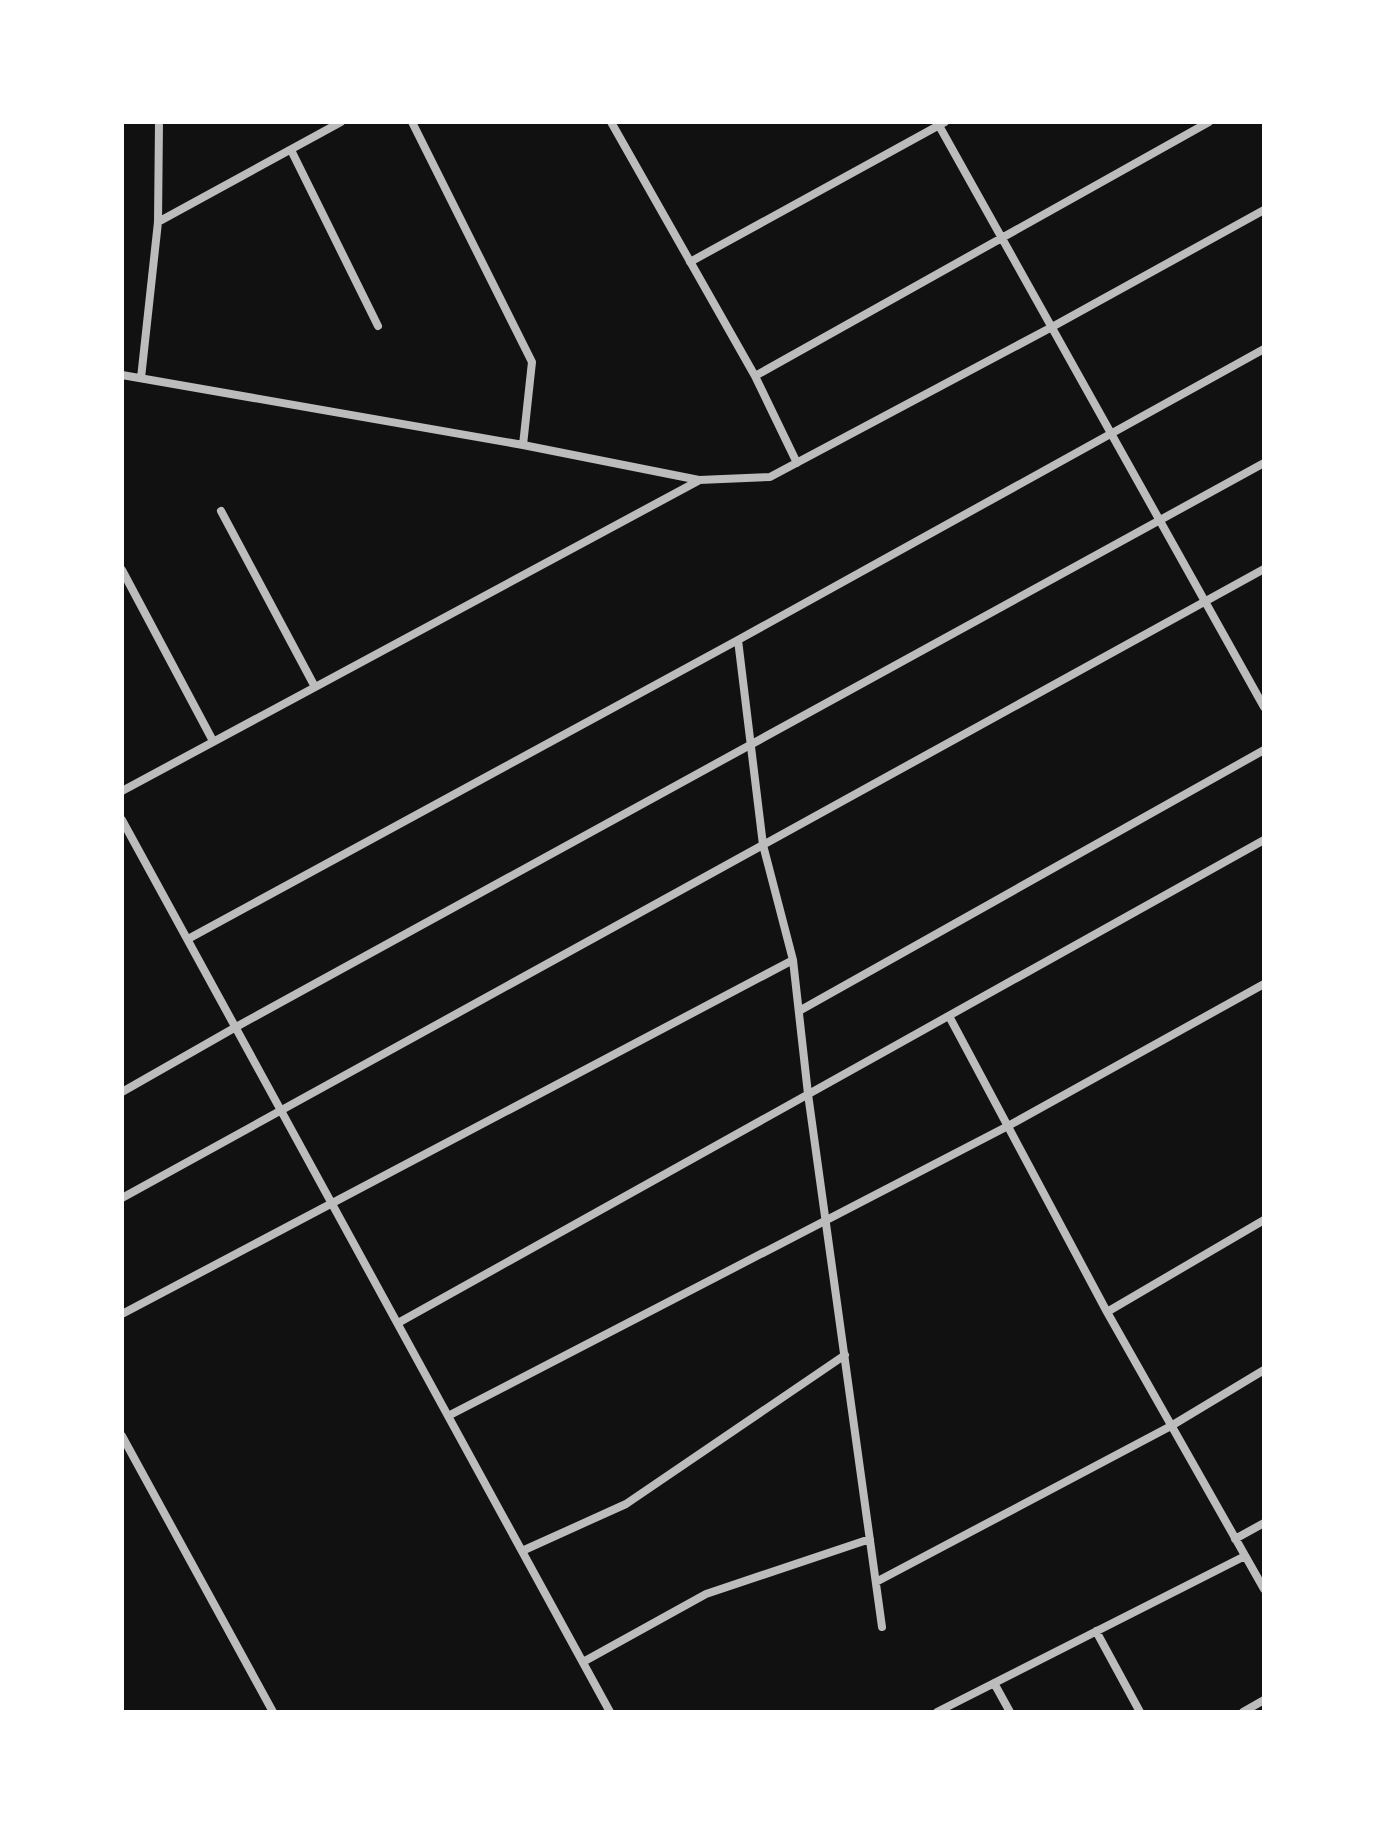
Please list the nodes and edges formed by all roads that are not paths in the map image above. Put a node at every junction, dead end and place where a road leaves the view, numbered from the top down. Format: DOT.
graph roads {
  1 [pos="159,122"];
  2 [pos="341,122"];
  3 [pos="412,122"];
  4 [pos="611,122"];
  5 [pos="1209,122"];
  6 [pos="940,123"];
  7 [pos="291,150"];
  8 [pos="1264,210"];
  9 [pos="158,222"];
  10 [pos="1002,239"];
  11 [pos="690,262"];
  12 [pos="378,326"];
  13 [pos="1052,327"];
  14 [pos="1264,349"];
  15 [pos="122,375"];
  16 [pos="755,376"];
  17 [pos="141,378"];
  18 [pos="1112,435"];
  19 [pos="523,445"];
  20 [pos="797,463"];
  21 [pos="1264,463"];
  22 [pos="699,480"];
  23 [pos="221,511"];
  24 [pos="1160,521"];
  25 [pos="1264,569"];
  26 [pos="122,570"];
  27 [pos="1205,602"];
  28 [pos="738,640"];
  29 [pos="315,687"];
  30 [pos="1261,693"];
  31 [pos="1264,707"];
  32 [pos="213,741"];
  33 [pos="751,746"];
  34 [pos="1264,750"];
  35 [pos="122,791"];
  36 [pos="122,820"];
  37 [pos="1264,840"];
  38 [pos="763,845"];
  39 [pos="188,939"];
  40 [pos="793,960"];
  41 [pos="1264,984"];
  42 [pos="799,1011"];
  43 [pos="949,1016"];
  44 [pos="236,1027"];
  45 [pos="122,1092"];
  46 [pos="808,1094"];
  47 [pos="282,1111"];
  48 [pos="1008,1126"];
  49 [pos="122,1198"];
  50 [pos="333,1204"];
  51 [pos="826,1219"];
  52 [pos="1264,1220"];
  53 [pos="1107,1312"];
  54 [pos="122,1314"];
  55 [pos="398,1323"];
  56 [pos="845,1355"];
  57 [pos="1264,1370"];
  58 [pos="448,1416"];
  59 [pos="1171,1426"];
  60 [pos="122,1436"];
  61 [pos="1264,1523"];
  62 [pos="870,1539"];
  63 [pos="1235,1539"];
  64 [pos="522,1551"];
  65 [pos="1245,1556"];
  66 [pos="876,1582"];
  67 [pos="1264,1589"];
  68 [pos="882,1627"];
  69 [pos="1096,1631"];
  70 [pos="583,1662"];
  71 [pos="994,1683"];
  72 [pos="1264,1700"];
  73 [pos="273,1712"];
  74 [pos="610,1712"];
  75 [pos="937,1712"];
  76 [pos="1010,1712"];
  77 [pos="1140,1712"];
  78 [pos="1243,1712"];
  1 -- 9 [label="street"];
  2 -- 7 [label="street"];
  3 -- 19 [label="street"];
  4 -- 11 [label="street"];
  5 -- 10 [label="street"];
  6 -- 10 [label="street"];
  6 -- 11 [label="street"];
  7 -- 9 [label="street"];
  7 -- 12 [label="street"];
  8 -- 13 [label="street"];
  9 -- 17 [label="street"];
  10 -- 13 [label="street"];
  10 -- 16 [label="street"];
  11 -- 16 [label="street"];
  13 -- 18 [label="street"];
  13 -- 20 [label="street"];
  14 -- 18 [label="street"];
  15 -- 17 [label="street"];
  16 -- 20 [label="street"];
  17 -- 19 [label="street"];
  18 -- 24 [label="street"];
  18 -- 28 [label="street"];
  19 -- 22 [label="street"];
  20 -- 22 [label="street"];
  21 -- 24 [label="street"];
  22 -- 29 [label="street"];
  23 -- 29 [label="street"];
  24 -- 27 [label="street"];
  24 -- 33 [label="street"];
  25 -- 27 [label="street"];
  26 -- 32 [label="street"];
  27 -- 30 [label="street"];
  27 -- 38 [label="street"];
  28 -- 33 [label="street"];
  28 -- 39 [label="street"];
  29 -- 32 [label="street"];
  30 -- 31 [label="street"];
  32 -- 35 [label="street"];
  33 -- 38 [label="street"];
  33 -- 44 [label="street"];
  34 -- 42 [label="street"];
  36 -- 39 [label="street"];
  37 -- 43 [label="street"];
  38 -- 40 [label="street"];
  38 -- 47 [label="street"];
  39 -- 44 [label="street"];
  40 -- 42 [label="street"];
  40 -- 50 [label="street"];
  41 -- 48 [label="street"];
  42 -- 46 [label="street"];
  43 -- 46 [label="street"];
  43 -- 48 [label="street"];
  44 -- 45 [label="street"];
  44 -- 47 [label="street"];
  46 -- 51 [label="street"];
  46 -- 55 [label="street"];
  47 -- 49 [label="street"];
  47 -- 50 [label="street"];
  48 -- 51 [label="street"];
  48 -- 53 [label="street"];
  50 -- 54 [label="street"];
  50 -- 55 [label="street"];
  51 -- 56 [label="street"];
  51 -- 58 [label="street"];
  52 -- 53 [label="street"];
  53 -- 59 [label="street"];
  55 -- 58 [label="street"];
  56 -- 62 [label="street"];
  56 -- 64 [label="street"];
  57 -- 59 [label="street"];
  58 -- 64 [label="street"];
  59 -- 63 [label="street"];
  59 -- 66 [label="street"];
  60 -- 73 [label="street"];
  61 -- 63 [label="street"];
  62 -- 66 [label="street"];
  62 -- 70 [label="street"];
  63 -- 65 [label="street"];
  64 -- 70 [label="street"];
  65 -- 67 [label="street"];
  65 -- 69 [label="street"];
  66 -- 68 [label="street"];
  69 -- 71 [label="street"];
  69 -- 77 [label="street"];
  70 -- 74 [label="street"];
  71 -- 75 [label="street"];
  71 -- 76 [label="street"];
  72 -- 78 [label="street"];
}
